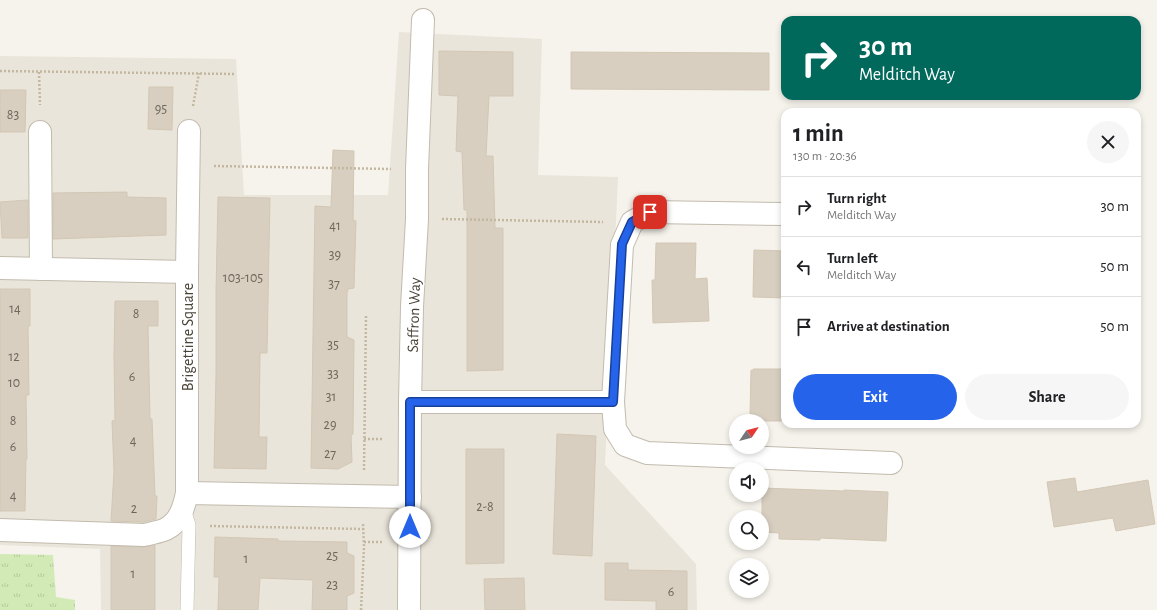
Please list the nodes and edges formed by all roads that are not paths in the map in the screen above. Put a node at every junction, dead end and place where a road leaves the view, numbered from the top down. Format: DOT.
graph roads {
  1 [pos="423,20"];
  2 [pos="189,131"];
  3 [pos="40,132"];
  4 [pos="781,214"];
  5 [pos="0,268"];
  6 [pos="41,269"];
  7 [pos="187,272"];
  8 [pos="410,402"];
  9 [pos="613,402"];
  10 [pos="891,463"];
  11 [pos="410,497"];
  12 [pos="187,509"];
  13 [pos="0,530"];
  14 [pos="187,610"];
  15 [pos="410,610"];
  1 -- 8 [label="street, Saffron Way"];
  2 -- 7 [label="street"];
  3 -- 6 [label="street"];
  4 -- 9 [label="street"];
  5 -- 6 [label="street, Brigettine Square"];
  6 -- 7 [label="street, Brigettine Square"];
  7 -- 12 [label="street, Brigettine Square"];
  8 -- 9 [label="street"];
  8 -- 11 [label="street, Saffron Way"];
  9 -- 10 [label="street"];
  11 -- 12 [label="street"];
  11 -- 15 [label="street, Saffron Way"];
  12 -- 13 [label="street"];
  12 -- 14 [label="lane"];
}
